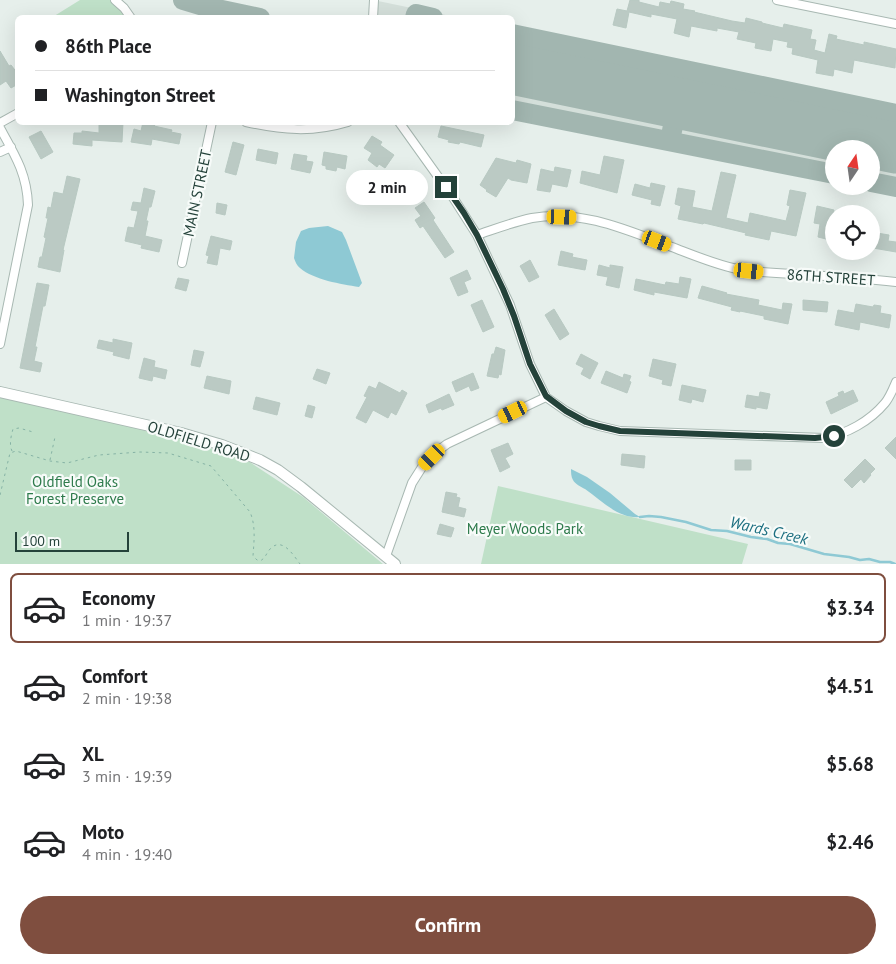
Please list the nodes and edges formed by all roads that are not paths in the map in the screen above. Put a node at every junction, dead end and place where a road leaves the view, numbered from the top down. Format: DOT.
graph roads {
  1 [pos="115,0"];
  2 [pos="374,0"];
  3 [pos="777,0"];
  4 [pos="128,15"];
  5 [pos="373,15"];
  6 [pos="896,24"];
  7 [pos="15,116"];
  8 [pos="0,123"];
  9 [pos="211,125"];
  10 [pos="261,125"];
  11 [pos="338,125"];
  12 [pos="401,125"];
  13 [pos="0,128"];
  14 [pos="10,146"];
  15 [pos="0,152"];
  16 [pos="477,235"];
  17 [pos="182,263"];
  18 [pos="896,282"];
  19 [pos="0,344"];
  20 [pos="896,382"];
  21 [pos="0,392"];
  22 [pos="546,396"];
  23 [pos="386,556"];
  24 [pos="395,564"];
  1 -- 4 [label="street"];
  2 -- 5 [label="street"];
  3 -- 6 [label="street"];
  7 -- 8 [label="street"];
  9 -- 17 [label="street, MAIN STREET"];
  10 -- 11 [label="street"];
  12 -- 16 [label="street"];
  13 -- 14 [label="street"];
  14 -- 15 [label="street"];
  14 -- 19 [label="street"];
  16 -- 18 [label="street, 86TH STREET"];
  16 -- 22 [label="street"];
  20 -- 22 [label="street"];
  21 -- 23 [label="street, OLDFIELD ROAD"];
  22 -- 23 [label="street"];
  23 -- 24 [label="street, OLDFIELD ROAD"];
}
